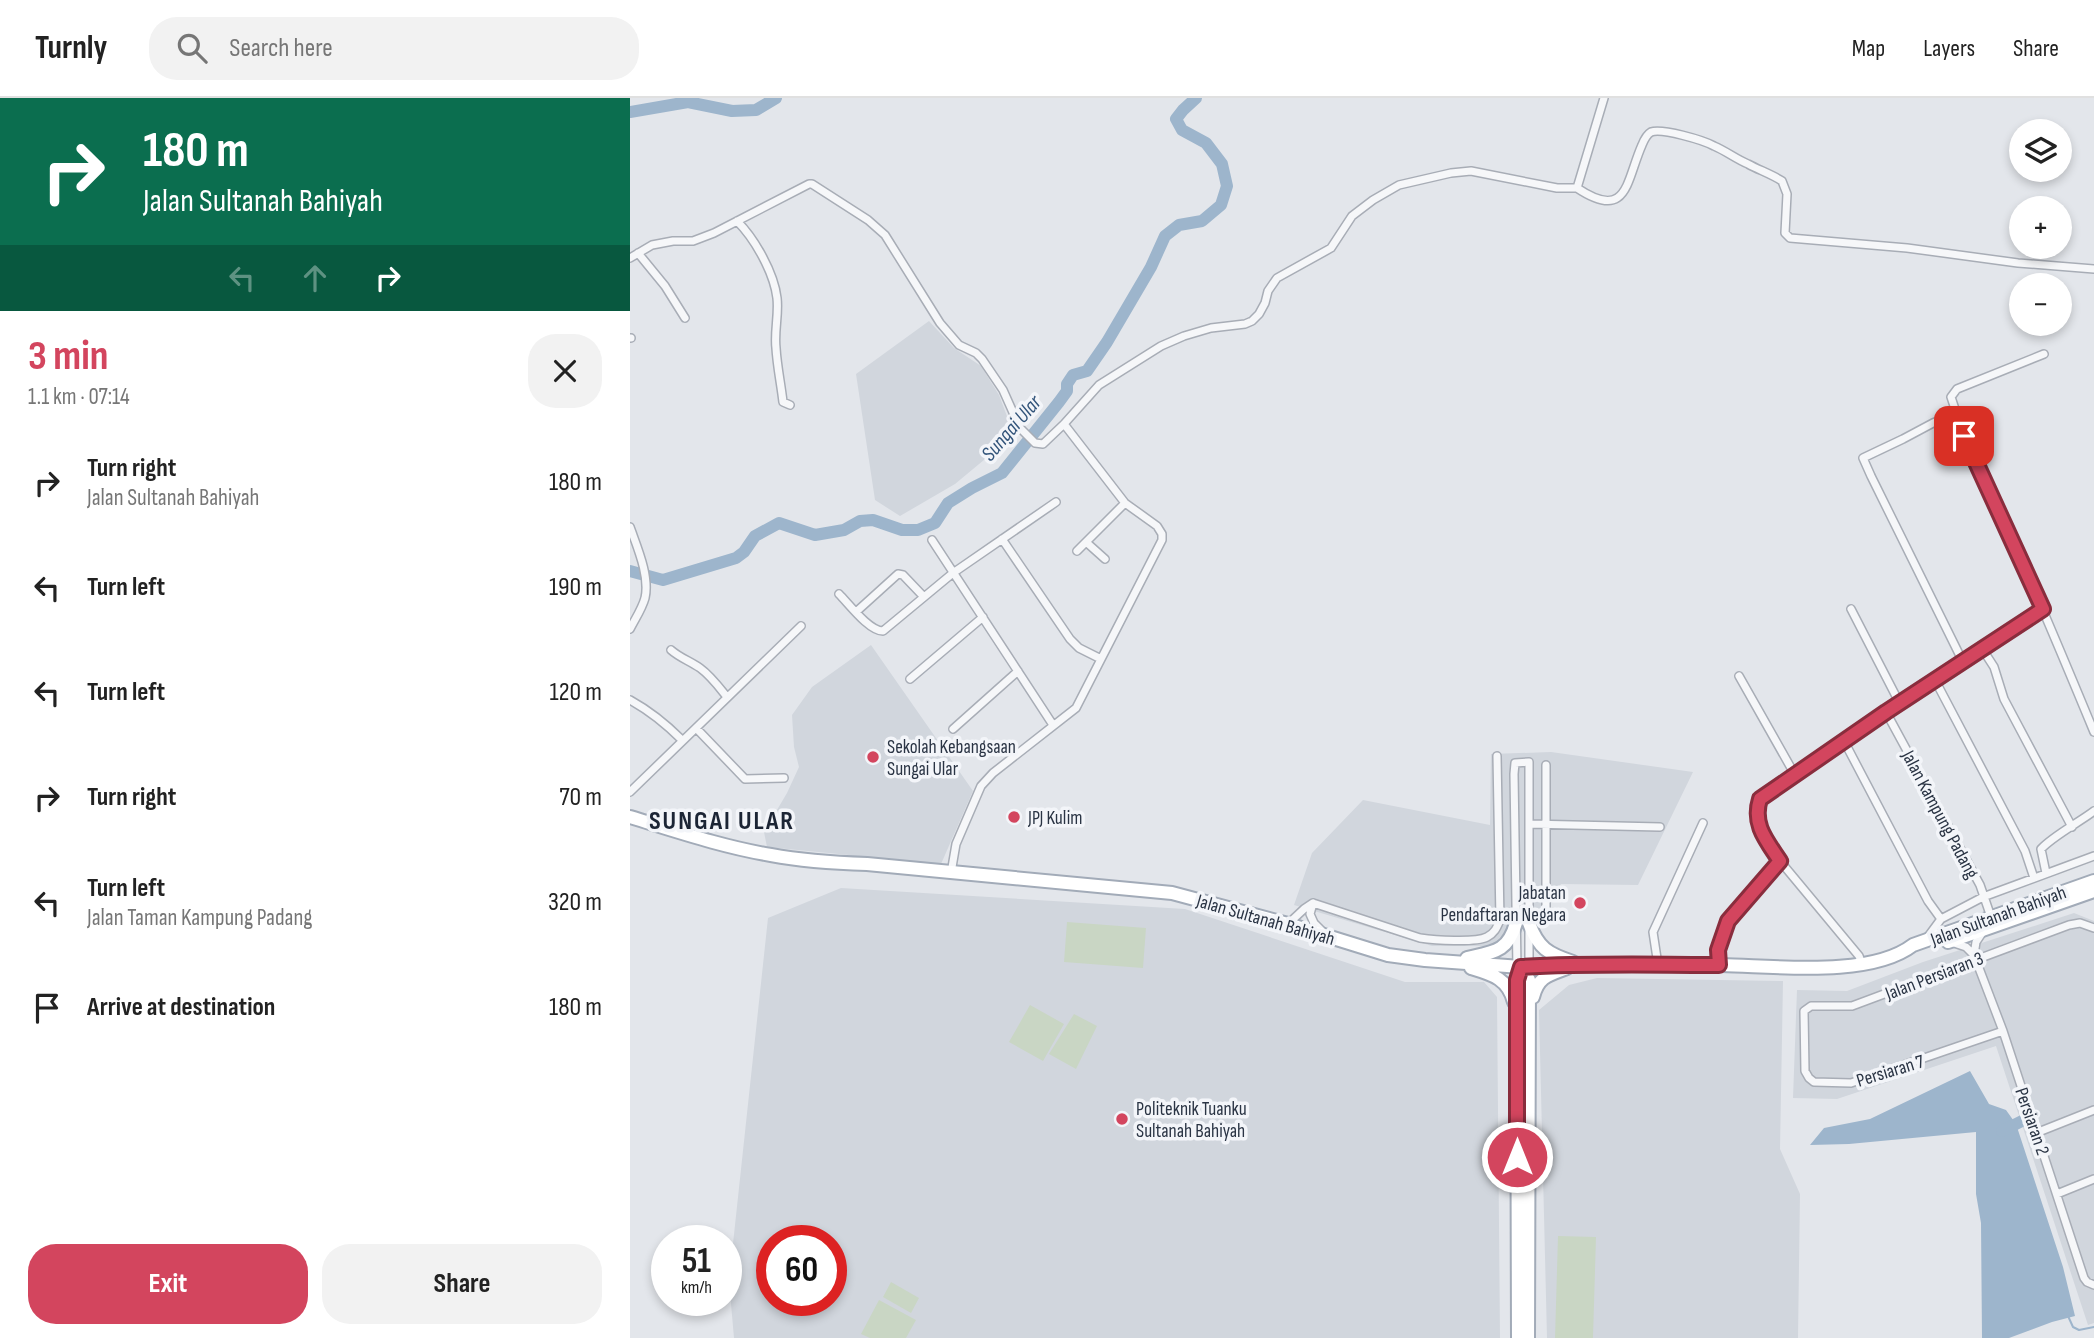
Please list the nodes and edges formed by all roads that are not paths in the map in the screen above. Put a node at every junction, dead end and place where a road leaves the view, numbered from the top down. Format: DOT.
graph roads {
  1 [pos="1604,98"];
  2 [pos="1577,188"];
  3 [pos="737,221"];
  4 [pos="638,253"];
  5 [pos="630,258"];
  6 [pos="2094,269"];
  7 [pos="685,318"];
  8 [pos="2044,354"];
  9 [pos="790,405"];
  10 [pos="1064,424"];
  11 [pos="1964,436"];
  12 [pos="1056,502"];
  13 [pos="1125,503"];
  14 [pos="630,527"];
  15 [pos="1002,539"];
  16 [pos="932,540"];
  17 [pos="1086,542"];
  18 [pos="1077,551"];
  19 [pos="1105,559"];
  20 [pos="953,573"];
  21 [pos="839,593"];
  22 [pos="924,597"];
  23 [pos="1851,609"];
  24 [pos="2043,609"];
  25 [pos="856,612"];
  26 [pos="983,617"];
  27 [pos="801,626"];
  28 [pos="630,629"];
  29 [pos="671,650"];
  30 [pos="1983,650"];
  31 [pos="1101,659"];
  32 [pos="1963,662"];
  33 [pos="1018,671"];
  34 [pos="1739,676"];
  35 [pos="910,679"];
  36 [pos="1936,680"];
  37 [pos="727,697"];
  38 [pos="630,700"];
  39 [pos="1900,704"];
  40 [pos="1886,712"];
  41 [pos="1053,725"];
  42 [pos="696,728"];
  43 [pos="953,729"];
  44 [pos="2094,732"];
  45 [pos="682,740"];
  46 [pos="1844,741"];
  47 [pos="1497,756"];
  48 [pos="1546,765"];
  49 [pos="1499,773"];
  50 [pos="1514,774"];
  51 [pos="1795,775"];
  52 [pos="784,778"];
  53 [pos="630,792"];
  54 [pos="2094,811"];
  55 [pos="630,817"];
  56 [pos="2094,817"];
  57 [pos="1703,823"];
  58 [pos="1529,824"];
  59 [pos="1545,824"];
  60 [pos="2074,825"];
  61 [pos="1660,827"];
  62 [pos="2094,856"];
  63 [pos="1780,861"];
  64 [pos="951,873"];
  65 [pos="2046,873"];
  66 [pos="2034,878"];
  67 [pos="2094,881"];
  68 [pos="2094,891"];
  69 [pos="1983,897"];
  70 [pos="1313,903"];
  71 [pos="1546,911"];
  72 [pos="1941,919"];
  73 [pos="1523,923"];
  74 [pos="1989,923"];
  75 [pos="1288,924"];
  76 [pos="2094,928"];
  77 [pos="1327,936"];
  78 [pos="1925,941"];
  79 [pos="1948,942"];
  80 [pos="1904,953"];
  81 [pos="1975,957"];
  82 [pos="1453,962"];
  83 [pos="1580,964"];
  84 [pos="1861,964"];
  85 [pos="1658,965"];
  86 [pos="1719,965"];
  87 [pos="1523,972"];
  88 [pos="1523,1026"];
  89 [pos="2003,1031"];
  90 [pos="1528,1044"];
  91 [pos="1804,1044"];
  92 [pos="2094,1110"];
  93 [pos="1517,1133"];
  94 [pos="2036,1133"];
  95 [pos="1528,1172"];
  96 [pos="2094,1179"];
  97 [pos="2057,1194"];
  98 [pos="2094,1285"];
  99 [pos="1518,1338"];
  100 [pos="1528,1338"];
  1 -- 2 [label="street"];
  2 -- 6 [label="street"];
  2 -- 10 [label="street"];
  3 -- 4 [label="street"];
  3 -- 9 [label="street"];
  3 -- 10 [label="street"];
  4 -- 5 [label="street"];
  4 -- 7 [label="street"];
  8 -- 11 [label="street"];
  10 -- 13 [label="street"];
  11 -- 24 [label="street"];
  11 -- 32 [label="street"];
  12 -- 15 [label="street"];
  13 -- 17 [label="street"];
  13 -- 31 [label="street"];
  14 -- 28 [label="street"];
  15 -- 20 [label="street"];
  15 -- 31 [label="street"];
  16 -- 20 [label="street"];
  17 -- 18 [label="street"];
  17 -- 19 [label="street"];
  20 -- 22 [label="street"];
  20 -- 26 [label="street"];
  21 -- 25 [label="street"];
  22 -- 25 [label="street"];
  22 -- 25 [label="street"];
  23 -- 39 [label="street"];
  24 -- 30 [label="street"];
  24 -- 44 [label="street"];
  26 -- 33 [label="street"];
  26 -- 35 [label="street"];
  27 -- 37 [label="street"];
  29 -- 37 [label="street"];
  30 -- 32 [label="street"];
  30 -- 60 [label="street"];
  31 -- 41 [label="street"];
  32 -- 36 [label="street"];
  33 -- 41 [label="street"];
  33 -- 43 [label="street"];
  34 -- 51 [label="street"];
  36 -- 39 [label="street"];
  36 -- 66 [label="street"];
  37 -- 42 [label="street"];
  38 -- 45 [label="street"];
  39 -- 40 [label="street"];
  40 -- 46 [label="street"];
  40 -- 69 [label="street, Jalan Kampung Padang"];
  41 -- 64 [label="street"];
  42 -- 45 [label="street"];
  42 -- 52 [label="street"];
  45 -- 53 [label="street"];
  46 -- 51 [label="street"];
  46 -- 72 [label="street"];
  47 -- 49 [label="street"];
  48 -- 59 [label="street"];
  49 -- 50 [label="street"];
  49 -- 70 [label="street"];
  50 -- 58 [label="street"];
  50 -- 73 [label="street"];
  51 -- 63 [label="street"];
  54 -- 60 [label="street"];
  55 -- 64 [label="main road, Jalan Sultanah Bahiyah"];
  56 -- 60 [label="street"];
  57 -- 85 [label="street"];
  58 -- 59 [label="street"];
  58 -- 73 [label="street"];
  59 -- 61 [label="street"];
  59 -- 71 [label="street"];
  60 -- 65 [label="street"];
  62 -- 65 [label="street"];
  63 -- 84 [label="street"];
  63 -- 86 [label="street"];
  64 -- 75 [label="main road, Jalan Sultanah Bahiyah"];
  65 -- 66 [label="street"];
  66 -- 69 [label="street"];
  67 -- 74 [label="main road, Jalan Sultanah Bahiyah"];
  68 -- 74 [label="main road, Jalan Sultanah Bahiyah"];
  69 -- 72 [label="street"];
  69 -- 74 [label="street, Jalan Kampung Padang"];
  70 -- 75 [label="street"];
  70 -- 77 [label="street"];
  72 -- 78 [label="street"];
  73 -- 82 [label="main road"];
  73 -- 83 [label="main road"];
  73 -- 87 [label="street"];
  73 -- 87 [label="street"];
  74 -- 78 [label="main road, Jalan Sultanah Bahiyah"];
  74 -- 79 [label="main road, Jalan Sultanah Bahiyah"];
  74 -- 81 [label="street"];
  75 -- 77 [label="main road, Jalan Sultanah Bahiyah"];
  76 -- 81 [label="street, Jalan Persiaran 3"];
  77 -- 82 [label="main road, Jalan Sultanah Bahiyah"];
  78 -- 80 [label="main road, Jalan Sultanah Bahiyah"];
  79 -- 80 [label="main road, Jalan Sultanah Bahiyah"];
  79 -- 81 [label="street"];
  80 -- 84 [label="main road, Jalan Sultanah Bahiyah"];
  81 -- 89 [label="street, Persiaran 2"];
  81 -- 91 [label="street, Jalan Persiaran 3"];
  82 -- 87 [label="main road, Jalan Sultanah Bahiyah"];
  82 -- 88 [label="main road"];
  83 -- 85 [label="main road, Jalan Sultanah Bahiyah"];
  83 -- 87 [label="main road, Jalan Sultanah Bahiyah"];
  83 -- 88 [label="main road"];
  84 -- 86 [label="main road, Jalan Sultanah Bahiyah"];
  85 -- 86 [label="main road, Jalan Sultanah Bahiyah"];
  87 -- 88 [label="main road"];
  88 -- 90 [label="main road"];
  88 -- 93 [label="main road"];
  89 -- 91 [label="street, Persiaran 7"];
  89 -- 94 [label="street, Persiaran 2"];
  90 -- 93 [label="main road"];
  90 -- 95 [label="main road"];
  92 -- 94 [label="street"];
  93 -- 95 [label="main road"];
  93 -- 99 [label="main road"];
  94 -- 97 [label="street, Persiaran 2"];
  95 -- 100 [label="main road"];
  96 -- 97 [label="street"];
  97 -- 98 [label="street, Persiaran 2"];
}
